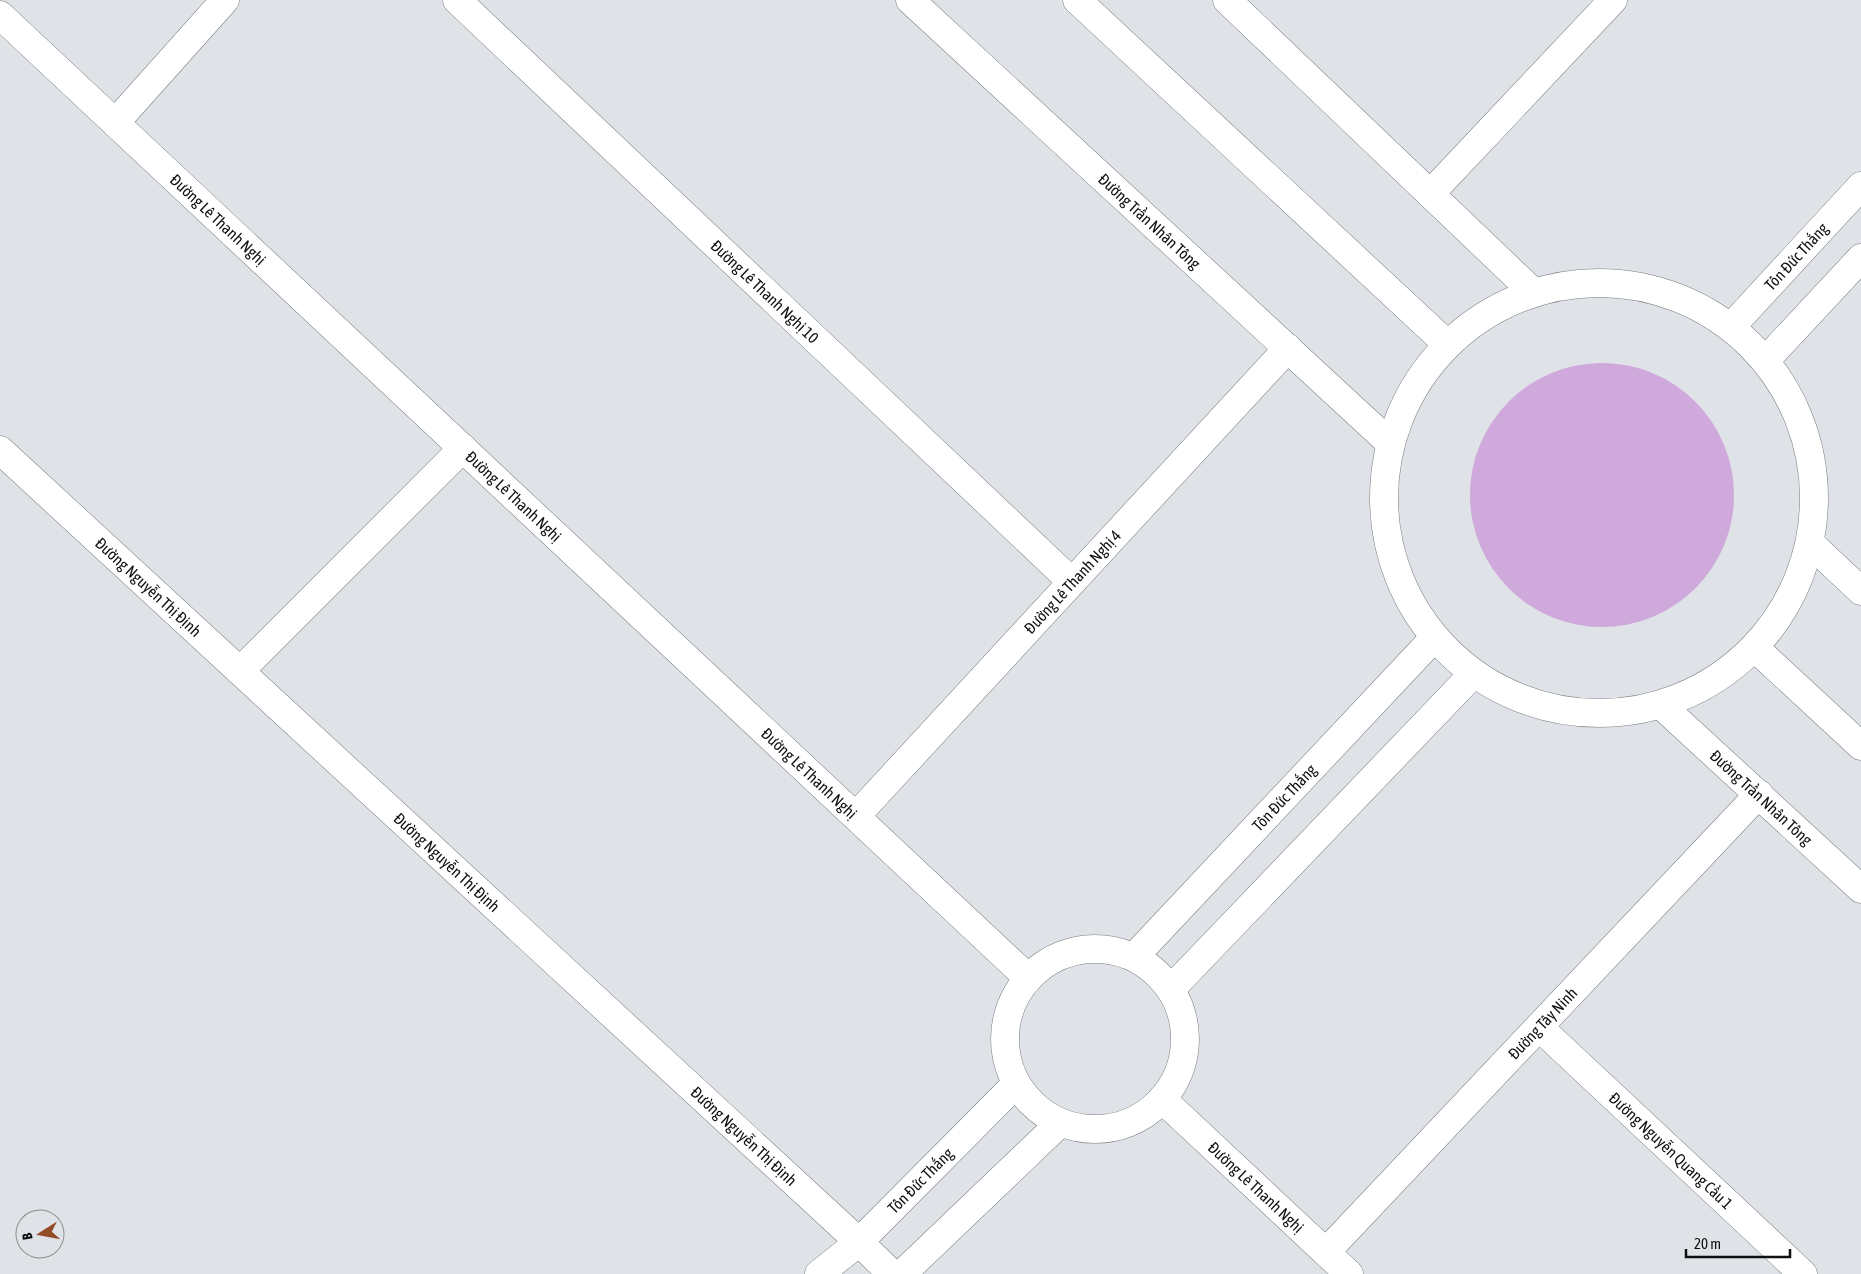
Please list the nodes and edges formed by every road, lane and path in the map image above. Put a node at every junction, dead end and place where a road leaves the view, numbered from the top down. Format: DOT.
graph roads {
  1 [pos="225,0"];
  2 [pos="457,0"];
  3 [pos="910,0"];
  4 [pos="1077,0"];
  5 [pos="1227,0"];
  6 [pos="1613,0"];
  7 [pos="0,15"];
  8 [pos="116,123"];
  9 [pos="1861,186"];
  10 [pos="1430,194"];
  11 [pos="1861,258"];
  12 [pos="1533,292"];
  13 [pos="1731,327"];
  14 [pos="1447,344"];
  15 [pos="1288,348"];
  16 [pos="1765,361"];
  17 [pos="1390,444"];
  18 [pos="463,448"];
  19 [pos="0,450"];
  20 [pos="1810,543"];
  21 [pos="1072,582"];
  22 [pos="1861,591"];
  23 [pos="1434,638"];
  24 [pos="1755,648"];
  25 [pos="240,671"];
  26 [pos="1473,674"];
  27 [pos="1662,706"];
  28 [pos="1861,746"];
  29 [pos="1759,794"];
  30 [pos="856,816"];
  31 [pos="1861,889"];
  32 [pos="1134,957"];
  33 [pos="1028,977"];
  34 [pos="1171,990"];
  35 [pos="1539,1027"];
  36 [pos="1016,1084"];
  37 [pos="1162,1099"];
  38 [pos="1060,1123"];
  39 [pos="859,1242"];
  40 [pos="1326,1252"];
  41 [pos="819,1274"];
  42 [pos="892,1274"];
  43 [pos="902,1274"];
  44 [pos="1349,1274"];
  45 [pos="1804,1274"];
  1 -- 8 [label="street"];
  2 -- 21 [label="street, Đường Lê Thanh Nghị 10"];
  3 -- 15 [label="street, Đường Trần Nhân Tông"];
  4 -- 14 [label="street"];
  5 -- 10 [label="street"];
  6 -- 10 [label="street"];
  7 -- 8 [label="street, Đường Lê Thanh Nghị"];
  8 -- 18 [label="street, Đường Lê Thanh Nghị"];
  9 -- 13 [label="street, Tôn Đức Thắng"];
  10 -- 12 [label="street"];
  11 -- 16 [label="street"];
  12 -- 13 [label="street"];
  12 -- 14 [label="street"];
  13 -- 16 [label="street"];
  14 -- 17 [label="street"];
  15 -- 17 [label="street, Đường Trần Nhân Tông"];
  15 -- 21 [label="street, Đường Lê Thanh Nghị 4"];
  16 -- 20 [label="street"];
  17 -- 23 [label="street"];
  18 -- 25 [label="street"];
  18 -- 30 [label="street, Đường Lê Thanh Nghị"];
  19 -- 25 [label="street, Đường Nguyễn Thị Định"];
  20 -- 22 [label="street"];
  20 -- 24 [label="street"];
  21 -- 30 [label="street, Đường Lê Thanh Nghị 4"];
  23 -- 26 [label="street"];
  23 -- 32 [label="street, Tôn Đức Thắng"];
  24 -- 27 [label="street"];
  24 -- 28 [label="street"];
  25 -- 39 [label="street, Đường Nguyễn Thị Định"];
  26 -- 27 [label="street"];
  26 -- 34 [label="street"];
  27 -- 29 [label="street, Đường Trần Nhân Tông"];
  29 -- 31 [label="street, Đường Trần Nhân Tông"];
  29 -- 35 [label="street, Đường Tây Ninh"];
  30 -- 33 [label="street, Đường Lê Thanh Nghị"];
  32 -- 33 [label="street"];
  32 -- 34 [label="street"];
  33 -- 36 [label="street"];
  34 -- 37 [label="street"];
  35 -- 40 [label="street, Đường Tây Ninh"];
  35 -- 45 [label="street, Đường Nguyễn Quang Cầu 1"];
  36 -- 38 [label="street"];
  36 -- 39 [label="street, Tôn Đức Thắng"];
  37 -- 38 [label="street"];
  37 -- 40 [label="street, Đường Lê Thanh Nghị"];
  38 -- 43 [label="street"];
  39 -- 41 [label="street, Tôn Đức Thắng"];
  39 -- 42 [label="street, Đường Nguyễn Thị Định"];
  40 -- 44 [label="street, Đường Lê Thanh Nghị"];
}
